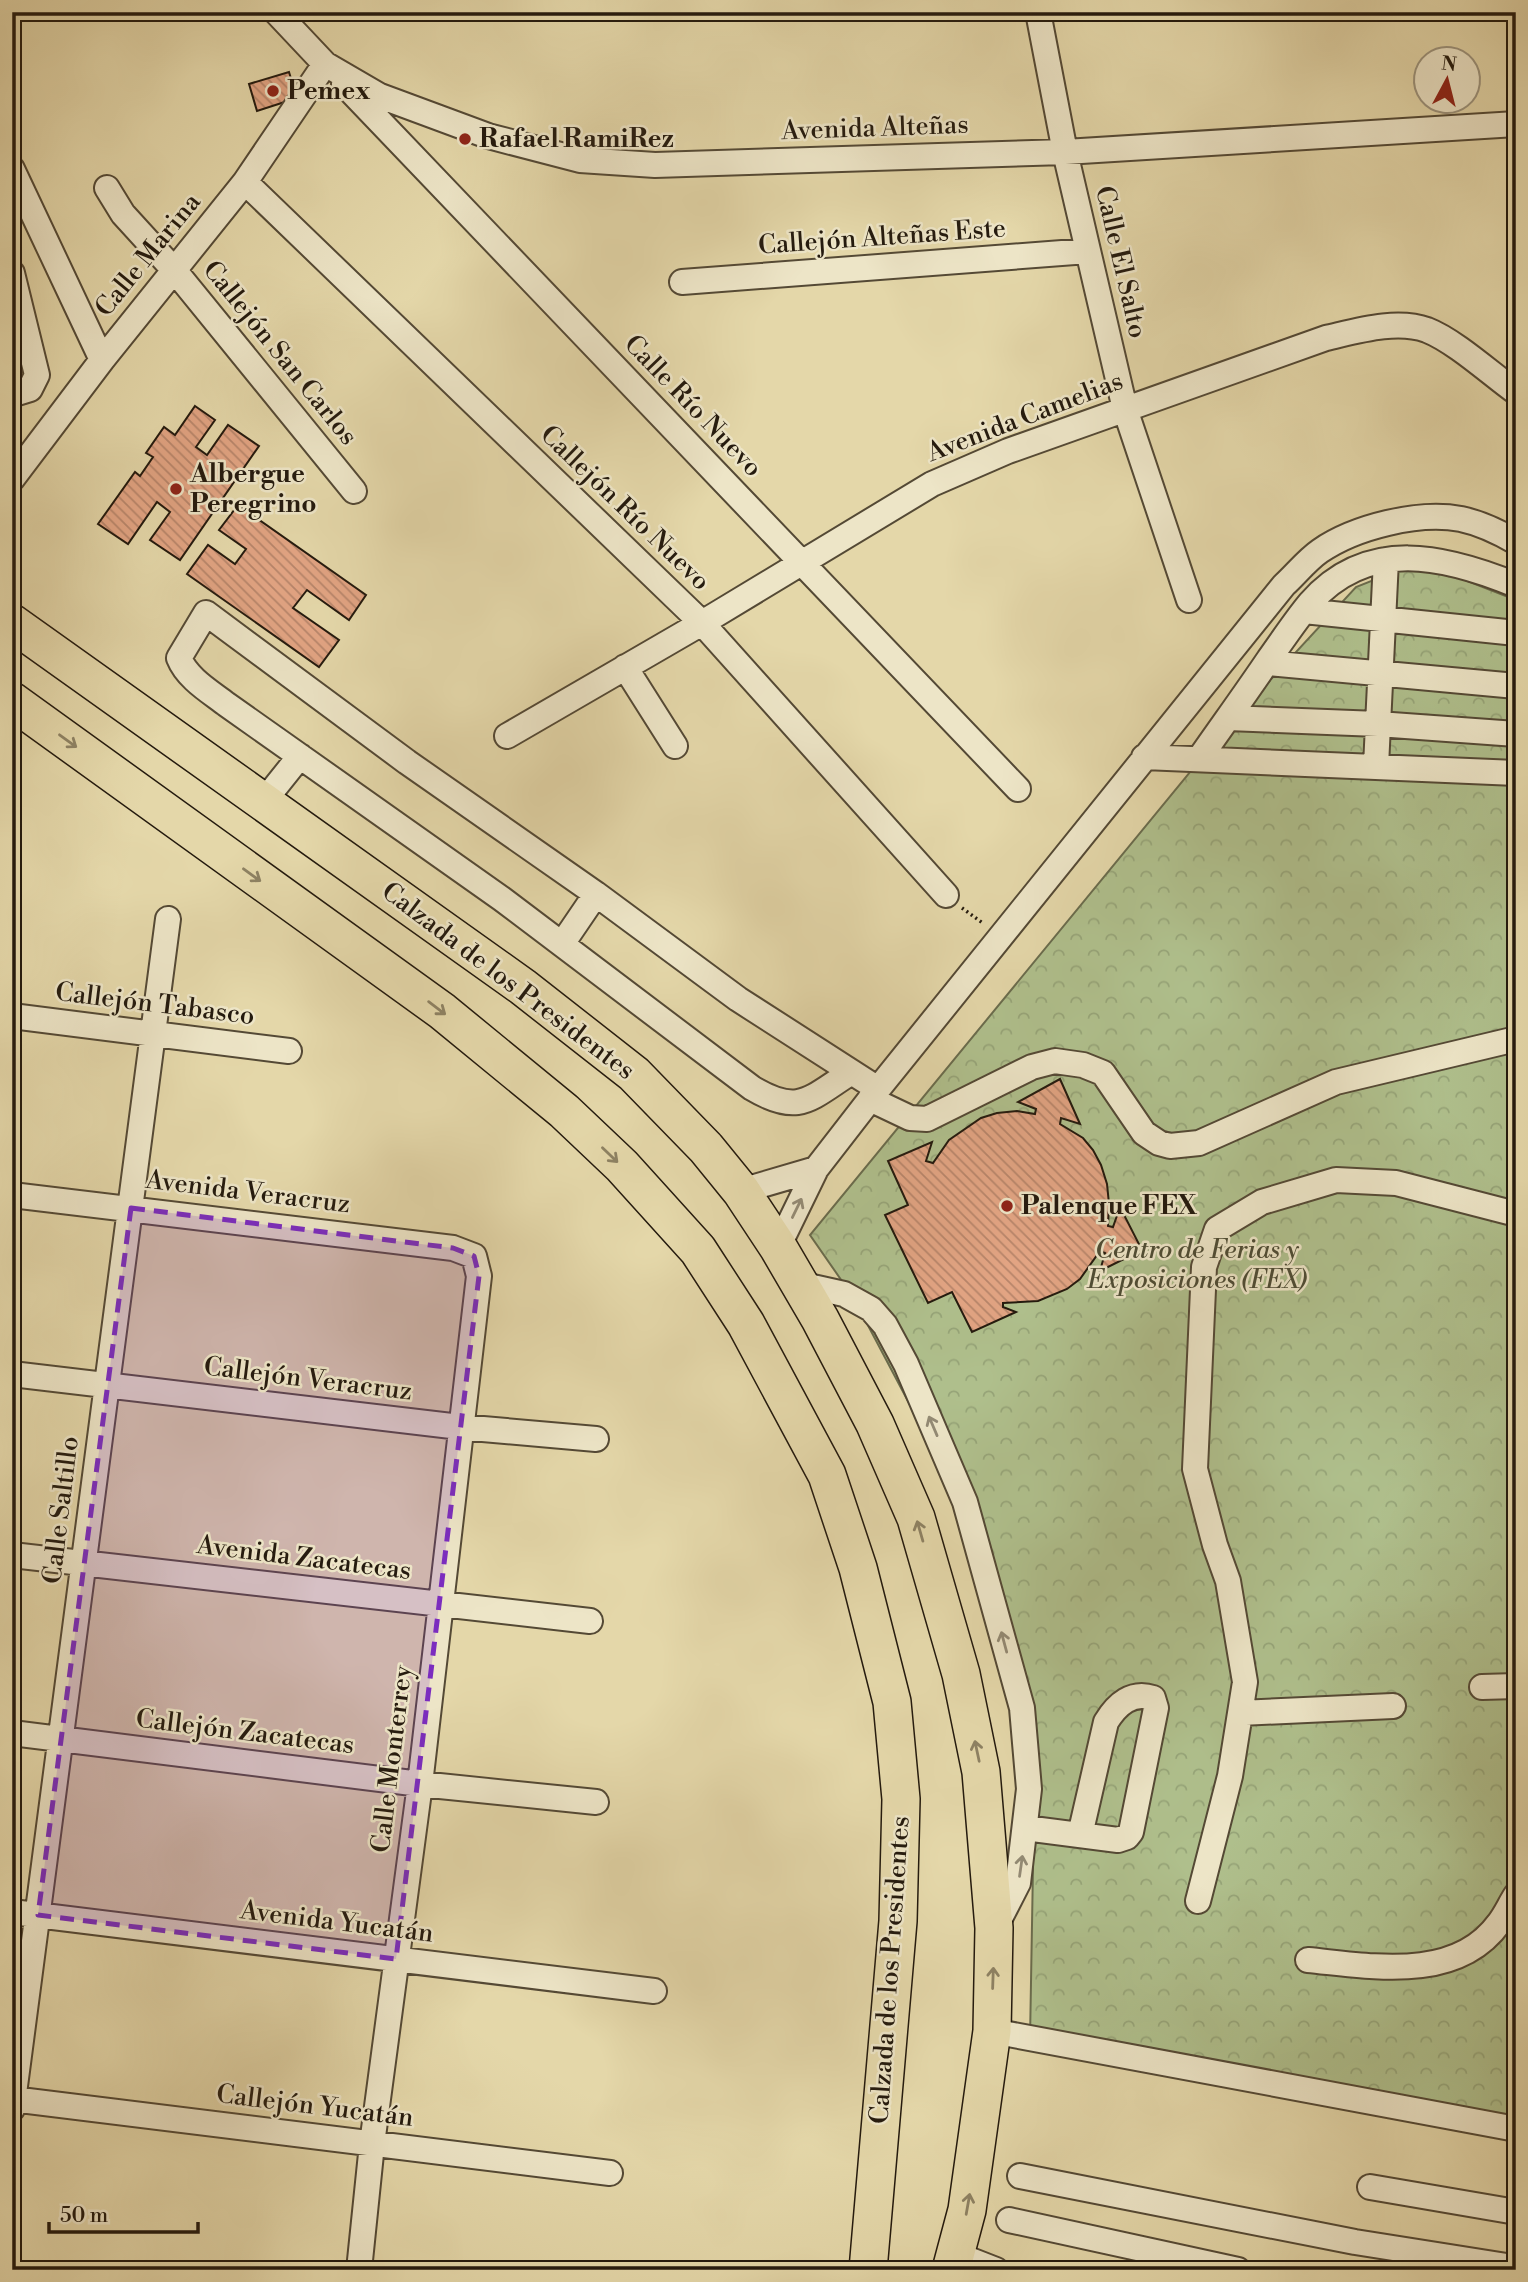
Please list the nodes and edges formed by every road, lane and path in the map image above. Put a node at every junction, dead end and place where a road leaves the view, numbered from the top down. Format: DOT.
graph roads {
  1 [pos="1038,12"];
  2 [pos="277,13"];
  3 [pos="325,64"];
  4 [pos="1516,124"];
  5 [pos="1065,152"];
  6 [pos="12,169"];
  7 [pos="245,182"];
  8 [pos="107,188"];
  9 [pos="20,208"];
  10 [pos="1088,251"];
  11 [pos="175,271"];
  12 [pos="12,273"];
  13 [pos="682,282"];
  14 [pos="102,360"];
  15 [pos="12,391"];
  16 [pos="1516,392"];
  17 [pos="1125,410"];
  18 [pos="12,479"];
  19 [pos="354,491"];
  20 [pos="1516,542"];
  21 [pos="1386,560"];
  22 [pos="802,563"];
  23 [pos="1516,585"];
  24 [pos="1189,600"];
  25 [pos="1304,611"];
  26 [pos="1383,619"];
  27 [pos="12,623"];
  28 [pos="702,623"];
  29 [pos="1516,633"];
  30 [pos="1267,663"];
  31 [pos="625,667"];
  32 [pos="1380,672"];
  33 [pos="1516,686"];
  34 [pos="12,701"];
  35 [pos="1228,718"];
  36 [pos="1378,724"];
  37 [pos="1516,734"];
  38 [pos="507,736"];
  39 [pos="675,746"];
  40 [pos="300,756"];
  41 [pos="1144,757"];
  42 [pos="1199,760"];
  43 [pos="1376,766"];
  44 [pos="1516,773"];
  45 [pos="1018,789"];
  46 [pos="264,802"];
  47 [pos="596,894"];
  48 [pos="946,895"];
  49 [pos="168,919"];
  50 [pos="1000,936"];
  51 [pos="562,944"];
  52 [pos="12,1016"];
  53 [pos="153,1032"];
  54 [pos="1516,1039"];
  55 [pos="289,1051"];
  56 [pos="850,1073"];
  57 [pos="874,1094"];
  58 [pos="816,1169"];
  59 [pos="741,1191"];
  60 [pos="12,1195"];
  61 [pos="131,1208"];
  62 [pos="1516,1214"];
  63 [pos="778,1247"];
  64 [pos="474,1256"];
  65 [pos="799,1284"];
  66 [pos="12,1374"];
  67 [pos="107,1385"];
  68 [pos="460,1427"];
  69 [pos="596,1439"];
  70 [pos="12,1555"];
  71 [pos="84,1562"];
  72 [pos="440,1604"];
  73 [pos="590,1620"];
  74 [pos="1516,1686"];
  75 [pos="1482,1687"];
  76 [pos="1393,1706"];
  77 [pos="1240,1713"];
  78 [pos="12,1733"];
  79 [pos="61,1739"];
  80 [pos="420,1784"];
  81 [pos="596,1802"];
  82 [pos="1025,1828"];
  83 [pos="1080,1835"];
  84 [pos="1516,1895"];
  85 [pos="1198,1901"];
  86 [pos="12,1912"];
  87 [pos="37,1915"];
  88 [pos="995,1928"];
  89 [pos="396,1959"];
  90 [pos="1308,1960"];
  91 [pos="654,1991"];
  92 [pos="992,2031"];
  93 [pos="13,2102"];
  94 [pos="1516,2129"];
  95 [pos="372,2144"];
  96 [pos="610,2174"];
  97 [pos="1020,2176"];
  98 [pos="1370,2187"];
  99 [pos="1516,2212"];
  100 [pos="1009,2220"];
  101 [pos="953,2262"];
  102 [pos="1516,2265"];
  103 [pos="359,2270"];
  104 [pos="868,2270"];
  105 [pos="996,2270"];
  106 [pos="1238,2270"];
  1 -- 5 [label="street, Calle El Salto"];
  2 -- 3 [label="street, Avenida Alteñas"];
  3 -- 5 [label="street, Avenida Alteñas"];
  3 -- 7 [label="street, Calle Marina"];
  3 -- 22 [label="street, Calle Río Nuevo"];
  4 -- 5 [label="street, Avenida Alteñas"];
  5 -- 10 [label="street, Calle El Salto"];
  6 -- 9 [label="street"];
  7 -- 11 [label="street, Calle Marina"];
  7 -- 28 [label="street, Callejón Río Nuevo"];
  8 -- 11 [label="street, Callejón San Carlos"];
  9 -- 14 [label="street"];
  10 -- 13 [label="street, Callejón Alteñas Este"];
  10 -- 17 [label="street, Calle El Salto"];
  11 -- 14 [label="street, Calle Marina"];
  11 -- 19 [label="street, Callejón San Carlos"];
  12 -- 15 [label="street"];
  14 -- 18 [label="street, Calle Marina"];
  16 -- 17 [label="street, Avenida Camelias"];
  17 -- 22 [label="street, Avenida Camelias"];
  17 -- 24 [label="street, Calle El Salto"];
  20 -- 41 [label="street"];
  21 -- 23 [label="street"];
  21 -- 25 [label="street"];
  21 -- 26 [label="street"];
  22 -- 28 [label="street, Avenida Camelias"];
  22 -- 45 [label="street, Calle Río Nuevo"];
  25 -- 26 [label="street"];
  25 -- 30 [label="street"];
  26 -- 29 [label="street"];
  26 -- 32 [label="street"];
  27 -- 46 [label="highway, Calzada de los Presidentes"];
  28 -- 31 [label="street, Avenida Camelias"];
  28 -- 48 [label="street, Callejón Río Nuevo"];
  30 -- 32 [label="street"];
  30 -- 35 [label="street"];
  31 -- 38 [label="street, Avenida Camelias"];
  31 -- 39 [label="street"];
  32 -- 33 [label="street"];
  32 -- 36 [label="street"];
  34 -- 104 [label="highway, Calzada de los Presidentes, one-way"];
  35 -- 36 [label="street"];
  35 -- 42 [label="street"];
  36 -- 37 [label="street"];
  36 -- 43 [label="street"];
  40 -- 46 [label="street"];
  40 -- 47 [label="street"];
  40 -- 51 [label="street"];
  41 -- 42 [label="street"];
  41 -- 50 [label="street"];
  42 -- 43 [label="street"];
  43 -- 44 [label="street"];
  46 -- 59 [label="highway, Calzada de los Presidentes"];
  47 -- 51 [label="street"];
  47 -- 56 [label="street"];
  48 -- 50 [label="path"];
  49 -- 53 [label="street, Calle Saltillo"];
  50 -- 57 [label="street"];
  51 -- 56 [label="street"];
  52 -- 53 [label="street, Callejón Tabasco"];
  53 -- 55 [label="street, Callejón Tabasco"];
  53 -- 61 [label="street, Calle Saltillo"];
  54 -- 57 [label="street"];
  56 -- 57 [label="street"];
  57 -- 58 [label="street"];
  58 -- 59 [label="street"];
  63 -- 58 [label="street, one-way"];
  59 -- 63 [label="highway, Calzada de los Presidentes"];
  60 -- 61 [label="street, Avenida Veracruz"];
  61 -- 64 [label="street, Avenida Veracruz"];
  61 -- 67 [label="street, Calle Saltillo"];
  62 -- 77 [label="street"];
  63 -- 65 [label="highway, Calzada de los Presidentes"];
  64 -- 68 [label="street, Calle Monterrey"];
  82 -- 65 [label="street, one-way"];
  88 -- 65 [label="highway, Calzada de los Presidentes, one-way"];
  66 -- 67 [label="street, Callejón Veracruz"];
  67 -- 68 [label="street, Callejón Veracruz"];
  67 -- 71 [label="street, Calle Saltillo"];
  68 -- 69 [label="street, Callejón Veracruz"];
  68 -- 72 [label="street, Calle Monterrey"];
  70 -- 71 [label="street, Avenida Zacatecas"];
  71 -- 72 [label="street, Avenida Zacatecas"];
  71 -- 79 [label="street, Calle Saltillo"];
  72 -- 73 [label="street, Avenida Zacatecas"];
  72 -- 80 [label="street, Calle Monterrey"];
  74 -- 75 [label="street"];
  76 -- 77 [label="street"];
  77 -- 85 [label="street"];
  78 -- 79 [label="street, Callejón Zacatecas"];
  79 -- 80 [label="street, Callejón Zacatecas"];
  79 -- 87 [label="street, Calle Saltillo"];
  80 -- 81 [label="street, Callejón Zacatecas"];
  80 -- 89 [label="street, Calle Monterrey"];
  82 -- 83 [label="street"];
  88 -- 82 [label="street, one-way"];
  83 -- 83 [label="street"];
  84 -- 90 [label="street"];
  86 -- 87 [label="street, Avenida Yucatán"];
  87 -- 89 [label="street, Avenida Yucatán"];
  87 -- 93 [label="street, Calle Saltillo"];
  92 -- 88 [label="highway, Calzada de los Presidentes, one-way"];
  89 -- 91 [label="street, Avenida Yucatán"];
  89 -- 95 [label="street, Calle Monterrey"];
  92 -- 94 [label="street"];
  101 -- 92 [label="highway, Calzada de los Presidentes, one-way"];
  93 -- 95 [label="street, Callejón Yucatán"];
  95 -- 96 [label="street, Callejón Yucatán"];
  95 -- 103 [label="street, Calle Monterrey"];
  97 -- 102 [label="street"];
  98 -- 99 [label="street"];
  100 -- 106 [label="street"];
  101 -- 105 [label="street"];
}
